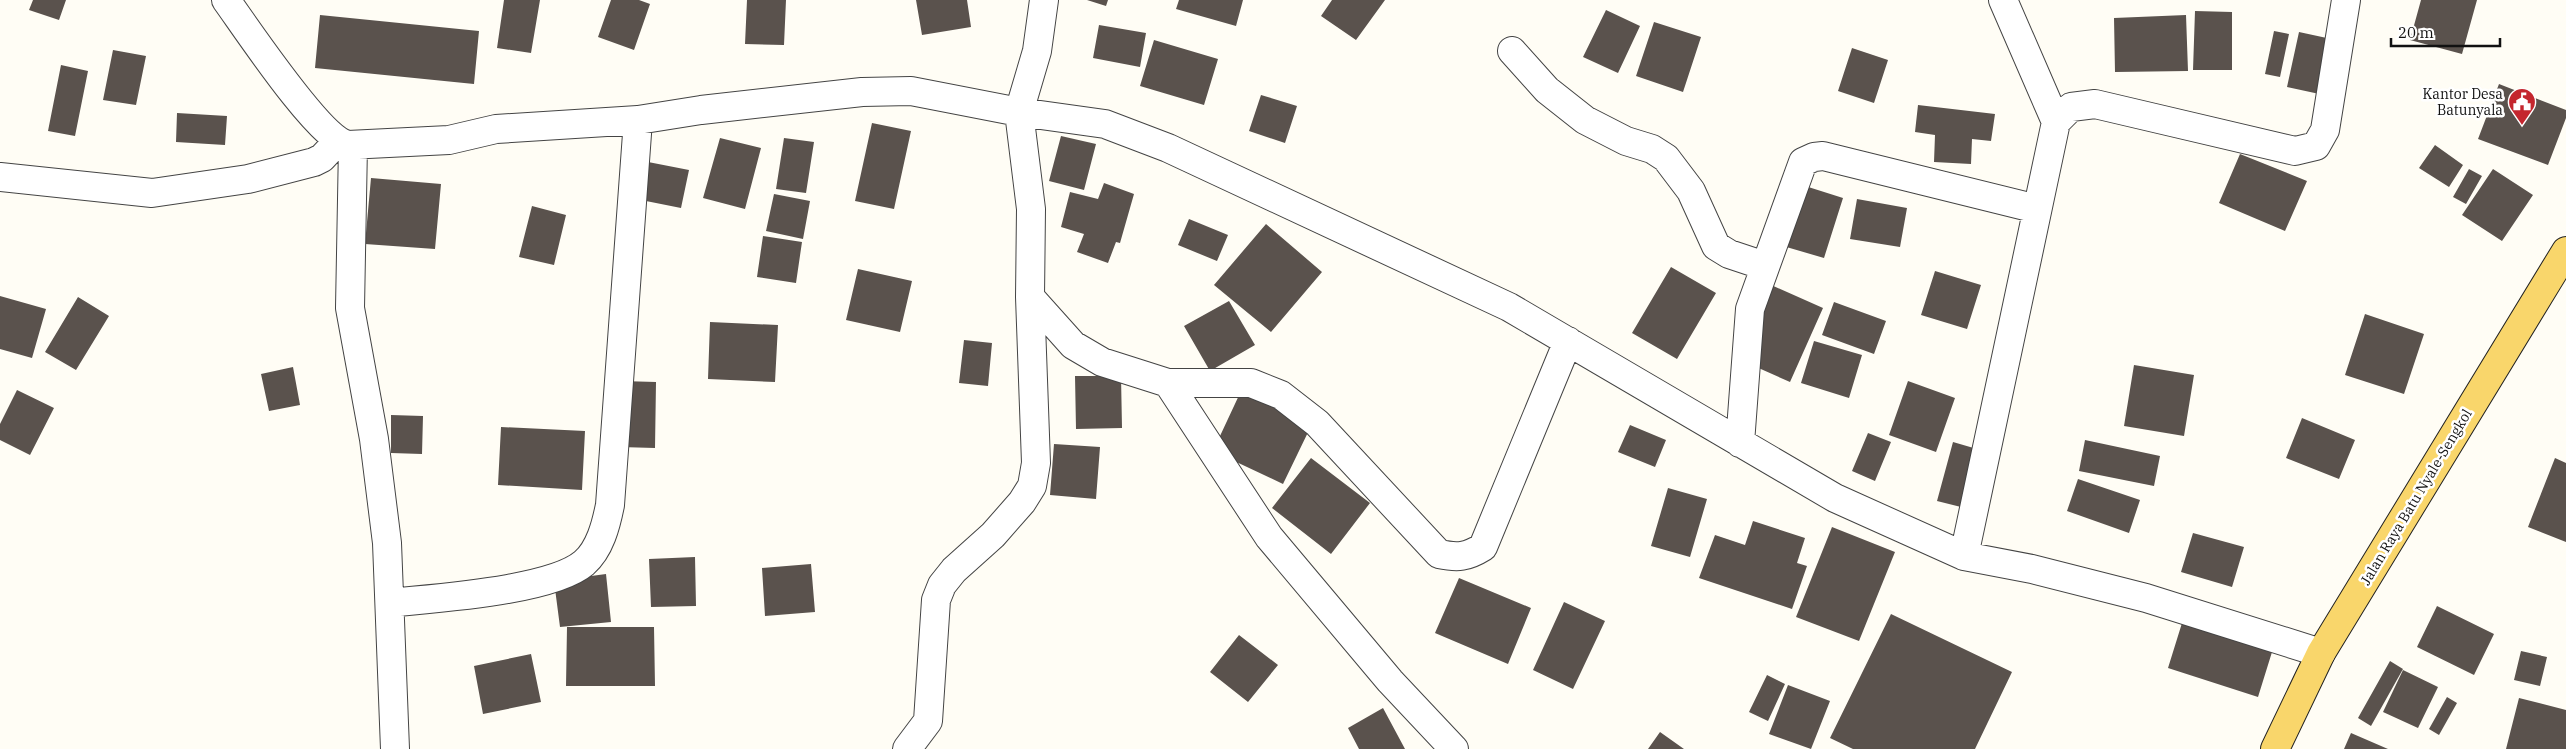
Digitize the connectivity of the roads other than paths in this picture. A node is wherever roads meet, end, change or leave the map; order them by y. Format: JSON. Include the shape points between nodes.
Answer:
{"nodes":[{"id":1,"x":1044,"y":0,"type":"edge"},
{"id":2,"x":2003,"y":0,"type":"edge"},
{"id":3,"x":2346,"y":0,"type":"edge"},
{"id":4,"x":240,"y":6,"type":"edge"},
{"id":5,"x":1512,"y":50,"type":"dead end"},
{"id":6,"x":1019,"y":112,"type":"junction"},
{"id":7,"x":638,"y":120,"type":"junction"},
{"id":8,"x":2056,"y":122,"type":"junction"},
{"id":9,"x":346,"y":143,"type":"junction"},
{"id":10,"x":0,"y":177,"type":"edge"},
{"id":11,"x":2037,"y":209,"type":"junction"},
{"id":12,"x":2566,"y":251,"type":"edge"},
{"id":13,"x":1766,"y":266,"type":"junction"},
{"id":14,"x":1030,"y":298,"type":"junction"},
{"id":15,"x":1568,"y":341,"type":"junction"},
{"id":16,"x":1168,"y":383,"type":"junction"},
{"id":17,"x":1740,"y":443,"type":"junction"},
{"id":18,"x":1964,"y":556,"type":"junction"},
{"id":19,"x":390,"y":603,"type":"junction"},
{"id":20,"x":2321,"y":653,"type":"junction"},
{"id":21,"x":395,"y":749,"type":"edge"},
{"id":22,"x":908,"y":749,"type":"edge"},
{"id":23,"x":1454,"y":749,"type":"edge"},
{"id":24,"x":2276,"y":749,"type":"edge"}],
"edges":[{"from":1,"to":6,"type":"street","via":[[1037,51]]},
{"from":2,"to":8,"type":"street"},
{"from":3,"to":8,"type":"street","via":[[2325,130],[2316,146],[2295,151],[2095,104],[2071,107]]},
{"from":4,"to":9,"type":"street","via":[[298,98]]},
{"from":5,"to":13,"type":"street","via":[[1546,90],[1585,120],[1666,158],[1691,191],[1716,246],[1729,254]]},
{"from":6,"to":7,"type":"street","via":[[911,91],[862,92]]},
{"from":6,"to":14,"type":"street","via":[[1031,209]]},
{"from":6,"to":15,"type":"street","via":[[1105,124],[1168,148],[1508,307]]},
{"from":7,"to":9,"type":"street","via":[[496,129],[450,140]]},
{"from":7,"to":19,"type":"street","via":[[610,505],[600,541],[586,562],[572,572],[494,591]]},
{"from":8,"to":11,"type":"street"},
{"from":9,"to":10,"type":"street","via":[[314,162],[248,179],[152,193]]},
{"from":9,"to":19,"type":"street","via":[[351,320],[374,439],[387,543]]},
{"from":11,"to":13,"type":"street","via":[[1823,156],[1814,157],[1803,162]]},
{"from":11,"to":18,"type":"street"},
{"from":12,"to":20,"type":"main road","name":"Jalan Raya Batu Nyale-Sengkol"},
{"from":13,"to":17,"type":"street","via":[[1750,309]]},
{"from":14,"to":16,"type":"street","via":[[1073,345],[1102,362]]},
{"from":14,"to":22,"type":"street","via":[[1036,463],[1032,486],[992,535],[942,585],[936,600],[928,721]]},
{"from":15,"to":16,"type":"street","via":[[1483,547],[1471,555],[1457,558],[1439,554],[1316,423],[1281,395],[1251,383]]},
{"from":15,"to":17,"type":"street"},
{"from":16,"to":23,"type":"street","via":[[1269,537],[1390,682]]},
{"from":17,"to":18,"type":"street","via":[[1835,498]]},
{"from":18,"to":20,"type":"street","via":[[2032,569],[2146,598]]},
{"from":19,"to":21,"type":"street"},
{"from":20,"to":24,"type":"main road","name":"Jalan Raya Batu Nyale-Sengkol"}]}
